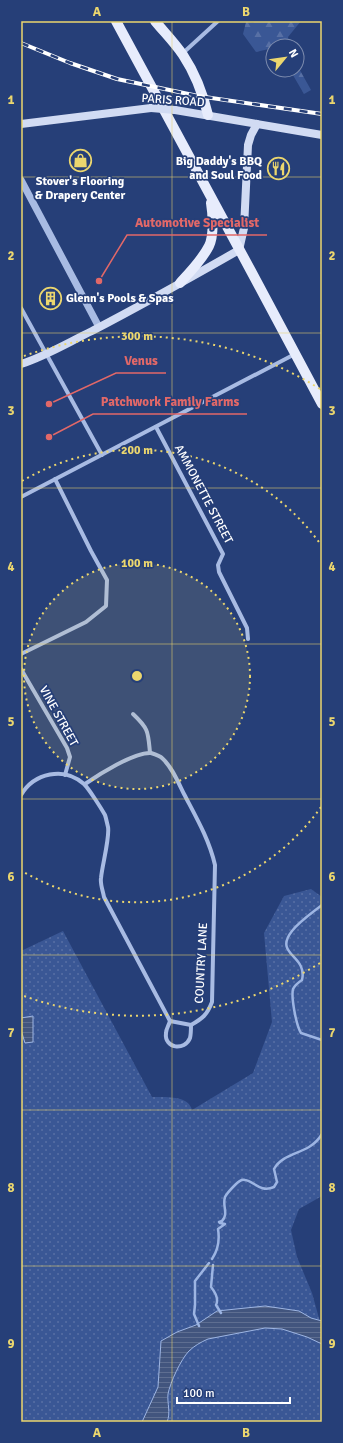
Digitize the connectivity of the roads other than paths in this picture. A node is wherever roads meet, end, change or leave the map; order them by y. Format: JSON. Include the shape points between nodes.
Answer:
{"nodes":[{"id":1,"x":116,"y":21,"type":"edge"},
{"id":2,"x":155,"y":21,"type":"edge"},
{"id":3,"x":218,"y":21,"type":"edge"},
{"id":4,"x":182,"y":54,"type":"junction"},
{"id":5,"x":208,"y":115,"type":"junction"},
{"id":6,"x":21,"y":124,"type":"edge"},
{"id":7,"x":257,"y":124,"type":"junction"},
{"id":8,"x":322,"y":135,"type":"edge"},
{"id":9,"x":21,"y":180,"type":"edge"},
{"id":10,"x":210,"y":193,"type":"junction"},
{"id":11,"x":239,"y":250,"type":"junction"},
{"id":12,"x":180,"y":283,"type":"junction"},
{"id":13,"x":21,"y":308,"type":"edge"},
{"id":14,"x":99,"y":327,"type":"junction"},
{"id":15,"x":46,"y":354,"type":"junction"},
{"id":16,"x":295,"y":354,"type":"junction"},
{"id":17,"x":21,"y":364,"type":"edge"},
{"id":18,"x":322,"y":404,"type":"edge"},
{"id":19,"x":156,"y":427,"type":"junction"},
{"id":20,"x":102,"y":455,"type":"junction"},
{"id":21,"x":55,"y":479,"type":"junction"},
{"id":22,"x":21,"y":497,"type":"edge"},
{"id":23,"x":248,"y":639,"type":"dead end"},
{"id":24,"x":21,"y":654,"type":"edge"},
{"id":25,"x":21,"y":669,"type":"edge"},
{"id":26,"x":133,"y":714,"type":"dead end"},
{"id":27,"x":150,"y":753,"type":"junction"},
{"id":28,"x":65,"y":775,"type":"junction"},
{"id":29,"x":85,"y":784,"type":"junction"},
{"id":30,"x":21,"y":795,"type":"edge"},
{"id":31,"x":170,"y":1021,"type":"junction"},
{"id":32,"x":191,"y":1025,"type":"junction"}],
"edges":[{"from":1,"to":10,"type":"main road"},
{"from":2,"to":4,"type":"main road"},
{"from":3,"to":4,"type":"street"},
{"from":4,"to":5,"type":"main road","via":[[192,70]]},
{"from":5,"to":6,"type":"main road","name":"PARIS ROAD","bridge":true,"via":[[151,108]]},
{"from":5,"to":7,"type":"main road","name":"PARIS ROAD"},
{"from":7,"to":8,"type":"main road","name":"PARIS ROAD"},
{"from":7,"to":11,"type":"main road","via":[[248,145],[244,228]]},
{"from":9,"to":14,"type":"street"},
{"from":10,"to":11,"type":"main road"},
{"from":10,"to":12,"type":"main road","via":[[214,218],[210,245]]},
{"from":11,"to":12,"type":"main road"},
{"from":11,"to":16,"type":"main road"},
{"from":12,"to":14,"type":"main road"},
{"from":13,"to":15,"type":"street"},
{"from":14,"to":15,"type":"main road"},
{"from":15,"to":17,"type":"main road"},
{"from":15,"to":20,"type":"street"},
{"from":16,"to":18,"type":"main road"},
{"from":16,"to":19,"type":"street"},
{"from":19,"to":20,"type":"street"},
{"from":19,"to":23,"type":"street","name":"AMMONETTE STREET","via":[[223,554],[218,565],[219,572],[247,628]]},
{"from":20,"to":21,"type":"street"},
{"from":21,"to":22,"type":"street"},
{"from":21,"to":24,"type":"street","via":[[107,580],[106,606],[86,622]]},
{"from":25,"to":28,"type":"street","name":"VINE STREET","via":[[67,748],[70,757]]},
{"from":26,"to":27,"type":"street","via":[[145,726]]},
{"from":27,"to":29,"type":"street","via":[[135,756]]},
{"from":27,"to":32,"type":"street","name":"COUNTRY LANE","via":[[161,756],[170,766],[206,837],[215,865],[212,1002],[208,1013]]},
{"from":28,"to":29,"type":"street"},
{"from":28,"to":30,"type":"street","via":[[49,774],[34,780]]},
{"from":29,"to":31,"type":"street","via":[[105,815],[109,829],[101,880],[104,896]]},
{"from":31,"to":32,"type":"street"},
{"from":31,"to":32,"type":"street","via":[[166,1040],[175,1047],[188,1042]]}]}
